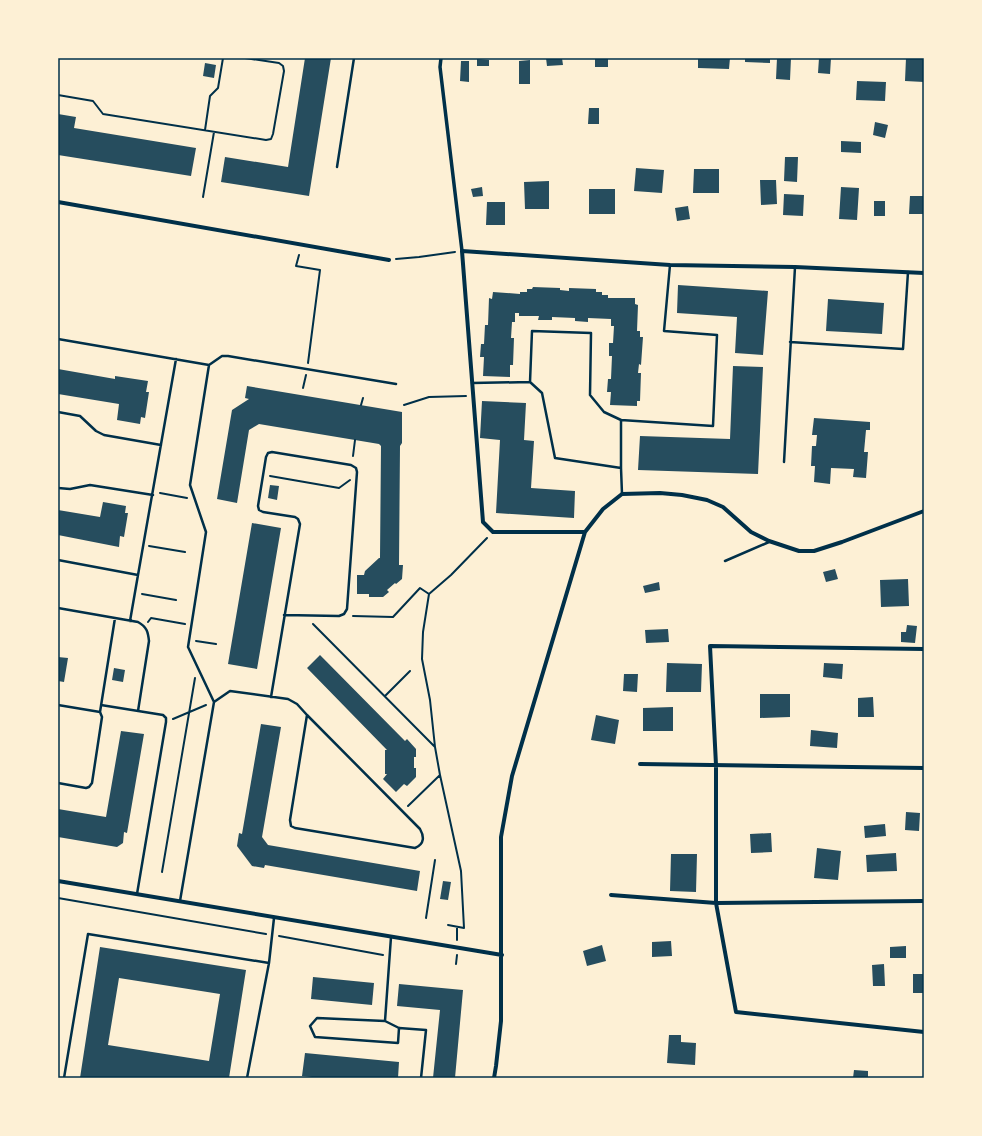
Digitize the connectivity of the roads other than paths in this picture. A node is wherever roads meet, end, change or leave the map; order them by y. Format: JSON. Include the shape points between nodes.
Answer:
{"nodes":[{"id":1,"x":354,"y":58,"type":"edge"},
{"id":2,"x":442,"y":58,"type":"edge"},
{"id":3,"x":337,"y":167,"type":"dead end"},
{"id":4,"x":58,"y":202,"type":"edge"},
{"id":5,"x":462,"y":251,"type":"junction"},
{"id":6,"x":389,"y":260,"type":"road end"},
{"id":7,"x":670,"y":265,"type":"junction"},
{"id":8,"x":794,"y":268,"type":"junction"},
{"id":9,"x":908,"y":272,"type":"junction"},
{"id":10,"x":924,"y":272,"type":"edge"},
{"id":11,"x":58,"y":339,"type":"edge"},
{"id":12,"x":790,"y":342,"type":"junction"},
{"id":13,"x":176,"y":359,"type":"junction"},
{"id":14,"x":210,"y":365,"type":"junction"},
{"id":15,"x":530,"y":382,"type":"junction"},
{"id":16,"x":472,"y":383,"type":"junction"},
{"id":17,"x":396,"y":384,"type":"dead end"},
{"id":18,"x":58,"y":412,"type":"edge"},
{"id":19,"x":622,"y":420,"type":"junction"},
{"id":20,"x":161,"y":446,"type":"junction"},
{"id":21,"x":784,"y":462,"type":"dead end"},
{"id":22,"x":621,"y":468,"type":"junction"},
{"id":23,"x":58,"y":488,"type":"edge"},
{"id":24,"x":153,"y":493,"type":"junction"},
{"id":25,"x":622,"y":494,"type":"junction"},
{"id":26,"x":924,"y":511,"type":"edge"},
{"id":27,"x":585,"y":532,"type":"junction"},
{"id":28,"x":769,"y":542,"type":"junction"},
{"id":29,"x":58,"y":560,"type":"edge"},
{"id":30,"x":725,"y":561,"type":"dead end"},
{"id":31,"x":138,"y":575,"type":"junction"},
{"id":32,"x":58,"y":608,"type":"edge"},
{"id":33,"x":284,"y":616,"type":"junction"},
{"id":34,"x":115,"y":618,"type":"junction"},
{"id":35,"x":130,"y":621,"type":"junction"},
{"id":36,"x":924,"y":649,"type":"edge"},
{"id":37,"x":271,"y":697,"type":"junction"},
{"id":38,"x":214,"y":702,"type":"junction"},
{"id":39,"x":58,"y":705,"type":"edge"},
{"id":40,"x":101,"y":705,"type":"junction"},
{"id":41,"x":138,"y":711,"type":"junction"},
{"id":42,"x":100,"y":712,"type":"junction"},
{"id":43,"x":307,"y":715,"type":"junction"},
{"id":44,"x":640,"y":764,"type":"dead end"},
{"id":45,"x":716,"y":765,"type":"junction"},
{"id":46,"x":924,"y":768,"type":"edge"},
{"id":47,"x":58,"y":783,"type":"edge"},
{"id":48,"x":58,"y":881,"type":"edge"},
{"id":49,"x":137,"y":894,"type":"junction"},
{"id":50,"x":611,"y":895,"type":"dead end"},
{"id":51,"x":180,"y":901,"type":"junction"},
{"id":52,"x":924,"y":901,"type":"edge"},
{"id":53,"x":716,"y":903,"type":"junction"},
{"id":54,"x":274,"y":917,"type":"junction"},
{"id":55,"x":391,"y":937,"type":"junction"},
{"id":56,"x":502,"y":956,"type":"junction"},
{"id":57,"x":269,"y":963,"type":"junction"},
{"id":58,"x":385,"y":1021,"type":"junction"},
{"id":59,"x":399,"y":1028,"type":"junction"},
{"id":60,"x":924,"y":1032,"type":"edge"},
{"id":61,"x":64,"y":1078,"type":"edge"},
{"id":62,"x":247,"y":1078,"type":"edge"},
{"id":63,"x":421,"y":1078,"type":"edge"},
{"id":64,"x":494,"y":1078,"type":"edge"}],
"edges":[{"from":1,"to":3,"type":"lane"},
{"from":2,"to":5,"type":"street","via":[[440,67]]},
{"from":4,"to":6,"type":"street"},
{"from":5,"to":7,"type":"street"},
{"from":5,"to":16,"type":"street"},
{"from":7,"to":8,"type":"street"},
{"from":7,"to":19,"type":"lane","via":[[664,331],[717,335],[713,426]]},
{"from":8,"to":9,"type":"street"},
{"from":8,"to":12,"type":"lane"},
{"from":9,"to":10,"type":"street"},
{"from":9,"to":12,"type":"lane","via":[[903,349]]},
{"from":11,"to":13,"type":"lane"},
{"from":12,"to":21,"type":"lane"},
{"from":13,"to":14,"type":"lane"},
{"from":13,"to":20,"type":"lane"},
{"from":14,"to":17,"type":"lane","via":[[222,356],[228,356]]},
{"from":14,"to":38,"type":"lane","via":[[190,477],[194,499],[206,532],[188,640],[189,652]]},
{"from":15,"to":16,"type":"lane"},
{"from":15,"to":19,"type":"lane","via":[[532,331],[591,333],[590,395],[604,412]]},
{"from":15,"to":22,"type":"lane","via":[[542,393],[555,458]]},
{"from":16,"to":27,"type":"street","via":[[483,522],[493,532]]},
{"from":18,"to":20,"type":"lane","via":[[80,416],[96,432],[104,435]]},
{"from":19,"to":22,"type":"lane"},
{"from":20,"to":24,"type":"lane"},
{"from":22,"to":25,"type":"lane"},
{"from":23,"to":24,"type":"lane","via":[[70,489],[90,485]]},
{"from":24,"to":31,"type":"lane"},
{"from":25,"to":27,"type":"street","via":[[603,509]]},
{"from":25,"to":28,"type":"street","via":[[660,493],[707,500],[723,507],[751,532]]},
{"from":26,"to":28,"type":"street","via":[[814,551],[799,551]]},
{"from":27,"to":56,"type":"street","via":[[512,776],[501,837]]},
{"from":28,"to":30,"type":"lane"},
{"from":29,"to":31,"type":"lane"},
{"from":31,"to":35,"type":"lane"},
{"from":32,"to":34,"type":"lane"},
{"from":33,"to":33,"type":"lane","via":[[344,614],[356,475],[356,468],[351,465],[272,452],[266,457],[259,510],[298,519],[300,524]]},
{"from":33,"to":37,"type":"lane"},
{"from":34,"to":35,"type":"lane"},
{"from":34,"to":40,"type":"lane"},
{"from":35,"to":41,"type":"lane","via":[[144,625],[149,641]]},
{"from":36,"to":45,"type":"street","via":[[710,646]]},
{"from":37,"to":38,"type":"lane","via":[[230,690]]},
{"from":37,"to":43,"type":"lane","via":[[288,699]]},
{"from":38,"to":51,"type":"lane"},
{"from":39,"to":42,"type":"lane"},
{"from":40,"to":41,"type":"lane"},
{"from":40,"to":42,"type":"lane"},
{"from":41,"to":49,"type":"lane","via":[[163,715],[166,722]]},
{"from":42,"to":47,"type":"lane","via":[[102,717],[92,784],[86,788]]},
{"from":43,"to":43,"type":"lane","via":[[291,826],[416,848],[420,846],[423,839],[420,829]]},
{"from":44,"to":45,"type":"street"},
{"from":45,"to":46,"type":"street"},
{"from":45,"to":53,"type":"street"},
{"from":48,"to":49,"type":"street"},
{"from":49,"to":51,"type":"street"},
{"from":50,"to":53,"type":"street"},
{"from":51,"to":54,"type":"street"},
{"from":52,"to":53,"type":"street"},
{"from":53,"to":60,"type":"street","via":[[736,1012]]},
{"from":54,"to":55,"type":"street"},
{"from":54,"to":57,"type":"lane"},
{"from":55,"to":56,"type":"street"},
{"from":55,"to":58,"type":"lane"},
{"from":56,"to":64,"type":"street","via":[[501,1021]]},
{"from":57,"to":61,"type":"lane","via":[[88,934]]},
{"from":57,"to":62,"type":"lane"},
{"from":58,"to":59,"type":"lane"},
{"from":58,"to":59,"type":"lane","via":[[317,1018],[310,1026],[315,1037],[398,1043]]},
{"from":59,"to":63,"type":"lane","via":[[426,1030]]}]}
